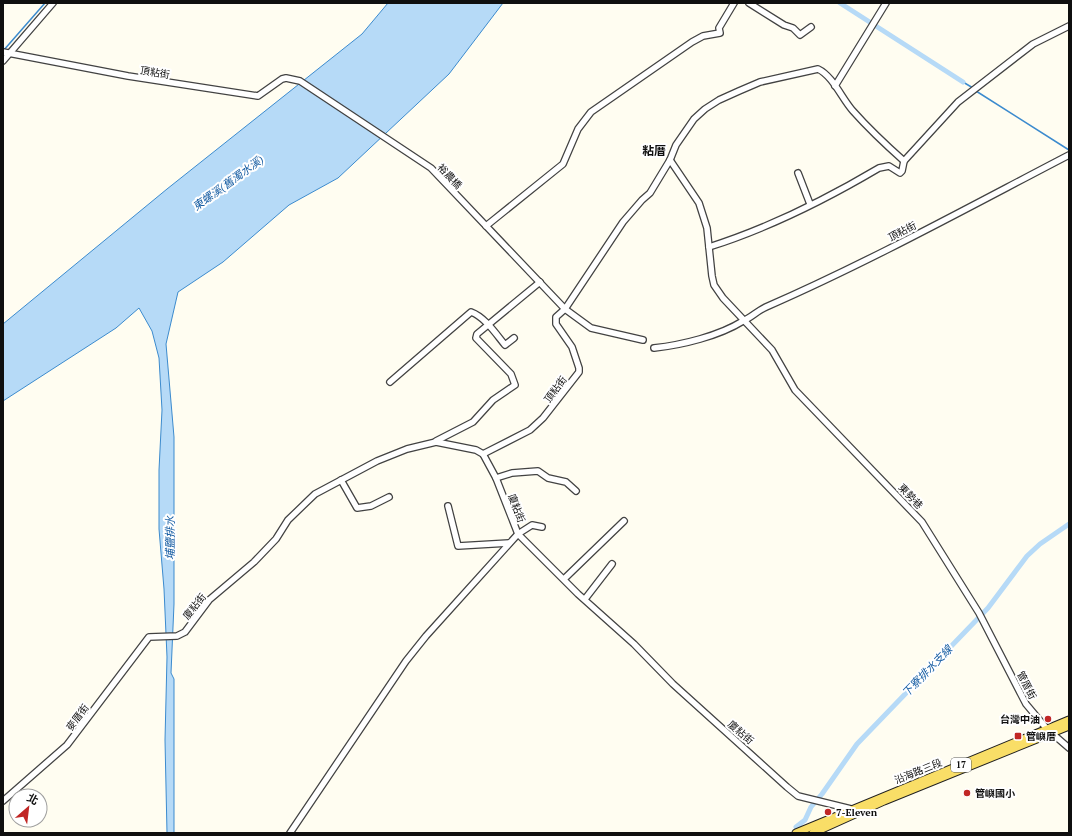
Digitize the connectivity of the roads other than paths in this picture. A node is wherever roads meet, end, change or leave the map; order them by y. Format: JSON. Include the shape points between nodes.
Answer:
{"nodes":[{"id":1,"x":53,"y":3,"type":"edge"},
{"id":2,"x":734,"y":3,"type":"edge"},
{"id":3,"x":750,"y":3,"type":"edge"},
{"id":4,"x":886,"y":3,"type":"edge"},
{"id":5,"x":1069,"y":26,"type":"edge"},
{"id":6,"x":810,"y":27,"type":"dead end"},
{"id":7,"x":3,"y":52,"type":"edge"},
{"id":8,"x":10,"y":53,"type":"junction"},
{"id":9,"x":3,"y":61,"type":"edge"},
{"id":10,"x":300,"y":81,"type":"joint"},
{"id":11,"x":835,"y":86,"type":"junction"},
{"id":12,"x":1069,"y":155,"type":"edge"},
{"id":13,"x":670,"y":160,"type":"junction"},
{"id":14,"x":904,"y":161,"type":"junction"},
{"id":15,"x":798,"y":173,"type":"dead end"},
{"id":16,"x":810,"y":204,"type":"junction"},
{"id":17,"x":486,"y":226,"type":"junction"},
{"id":18,"x":710,"y":247,"type":"junction"},
{"id":19,"x":540,"y":282,"type":"junction"},
{"id":20,"x":565,"y":309,"type":"junction"},
{"id":21,"x":744,"y":321,"type":"junction"},
{"id":22,"x":488,"y":325,"type":"junction"},
{"id":23,"x":514,"y":338,"type":"dead end"},
{"id":24,"x":643,"y":340,"type":"dead end"},
{"id":25,"x":654,"y":348,"type":"dead end"},
{"id":26,"x":390,"y":382,"type":"dead end"},
{"id":27,"x":436,"y":442,"type":"junction"},
{"id":28,"x":483,"y":454,"type":"junction"},
{"id":29,"x":496,"y":478,"type":"junction"},
{"id":30,"x":341,"y":480,"type":"junction"},
{"id":31,"x":576,"y":490,"type":"dead end"},
{"id":32,"x":389,"y":498,"type":"dead end"},
{"id":33,"x":448,"y":506,"type":"dead end"},
{"id":34,"x":624,"y":521,"type":"dead end"},
{"id":35,"x":542,"y":527,"type":"dead end"},
{"id":36,"x":518,"y":534,"type":"junction"},
{"id":37,"x":509,"y":542,"type":"junction"},
{"id":38,"x":612,"y":564,"type":"dead end"},
{"id":39,"x":564,"y":579,"type":"junction"},
{"id":40,"x":584,"y":599,"type":"junction"},
{"id":41,"x":983,"y":620,"type":"joint"},
{"id":42,"x":156,"y":636,"type":"joint"},
{"id":43,"x":1069,"y":720,"type":"edge"},
{"id":44,"x":1069,"y":726,"type":"edge"},
{"id":45,"x":1050,"y":732,"type":"junction"},
{"id":46,"x":1069,"y":748,"type":"edge"},
{"id":47,"x":3,"y":801,"type":"edge"},
{"id":48,"x":855,"y":810,"type":"junction"},
{"id":49,"x":290,"y":833,"type":"edge"},
{"id":50,"x":796,"y":833,"type":"edge"},
{"id":51,"x":813,"y":833,"type":"edge"}],
"edges":[{"from":1,"to":8,"type":"street"},
{"from":2,"to":17,"type":"street","via":[[718,28],[720,33],[703,36],[692,42],[591,112],[578,129],[563,164]]},
{"from":3,"to":6,"type":"street","via":[[793,28],[800,35]]},
{"from":4,"to":11,"type":"street"},
{"from":5,"to":14,"type":"street","via":[[1033,44],[958,102]]},
{"from":7,"to":8,"type":"street","name":"頂粘街"},
{"from":8,"to":9,"type":"street"},
{"from":8,"to":10,"type":"street","name":"頂粘街","via":[[128,76],[258,96],[282,79]]},
{"from":10,"to":17,"type":"street","name":"裕農橋","via":[[431,168]]},
{"from":11,"to":13,"type":"street","name":"頂粘街","via":[[824,72],[814,69],[760,82],[719,100],[694,119],[676,145]]},
{"from":11,"to":14,"type":"street","name":"頂粘街","via":[[841,97],[877,138]]},
{"from":12,"to":21,"type":"street","name":"頂粘街","via":[[820,284],[754,313]]},
{"from":13,"to":18,"type":"street","via":[[699,203],[706,222]]},
{"from":13,"to":20,"type":"street","name":"頂粘街","via":[[650,193],[623,222]]},
{"from":14,"to":16,"type":"street","via":[[900,173],[889,166],[883,166],[823,200]]},
{"from":15,"to":16,"type":"street"},
{"from":16,"to":18,"type":"street","via":[[744,236]]},
{"from":17,"to":19,"type":"street","name":"裕農橋"},
{"from":18,"to":21,"type":"street","via":[[714,285]]},
{"from":19,"to":20,"type":"street","name":"裕農橋"},
{"from":19,"to":22,"type":"street"},
{"from":20,"to":24,"type":"street","via":[[592,328]]},
{"from":20,"to":28,"type":"street","name":"頂粘街","via":[[556,317],[556,324],[572,347],[579,372],[543,418],[530,430]]},
{"from":21,"to":25,"type":"street","name":"頂粘街","via":[[704,337]]},
{"from":21,"to":41,"type":"street","name":"東勢巷","via":[[772,350],[795,390],[922,522]]},
{"from":22,"to":23,"type":"street","via":[[506,345]]},
{"from":22,"to":26,"type":"street","via":[[476,313],[469,313]]},
{"from":22,"to":27,"type":"street","via":[[476,338],[511,374],[515,385],[493,400],[473,422]]},
{"from":27,"to":28,"type":"street","name":"廈粘街","via":[[476,450]]},
{"from":27,"to":30,"type":"street","name":"廈粘街","via":[[407,449]]},
{"from":28,"to":29,"type":"street","name":"廈粘街"},
{"from":29,"to":31,"type":"street","via":[[512,473],[538,471],[548,478],[566,482]]},
{"from":29,"to":36,"type":"street","name":"廈粘街"},
{"from":30,"to":32,"type":"street","via":[[357,508],[371,506]]},
{"from":30,"to":42,"type":"street","name":"廈粘街","via":[[315,494],[288,520],[276,539],[254,562],[209,600],[185,632],[177,636]]},
{"from":33,"to":37,"type":"street","via":[[458,546]]},
{"from":34,"to":39,"type":"street"},
{"from":35,"to":36,"type":"street","via":[[532,525]]},
{"from":36,"to":37,"type":"street"},
{"from":36,"to":39,"type":"street","name":"廈粘街"},
{"from":37,"to":49,"type":"street","via":[[406,661]]},
{"from":38,"to":40,"type":"street"},
{"from":39,"to":40,"type":"street","name":"廈粘街"},
{"from":40,"to":48,"type":"street","name":"廈粘街","via":[[673,684],[798,796]]},
{"from":41,"to":45,"type":"street","name":"管厝街","via":[[1026,704]]},
{"from":42,"to":47,"type":"street","name":"麥厝街","via":[[149,637],[67,745]]},
{"from":43,"to":45,"type":"main road","name":"沿海路三段","number":"17"},
{"from":44,"to":45,"type":"main road","name":"沿海路三段","number":"17"},
{"from":45,"to":46,"type":"street","name":"管厝街"},
{"from":45,"to":48,"type":"main road","name":"沿海路三段","number":"17"},
{"from":48,"to":50,"type":"main road","name":"沿海路三段","number":"17"},
{"from":48,"to":51,"type":"main road","name":"沿海路三段","number":"17"}]}
